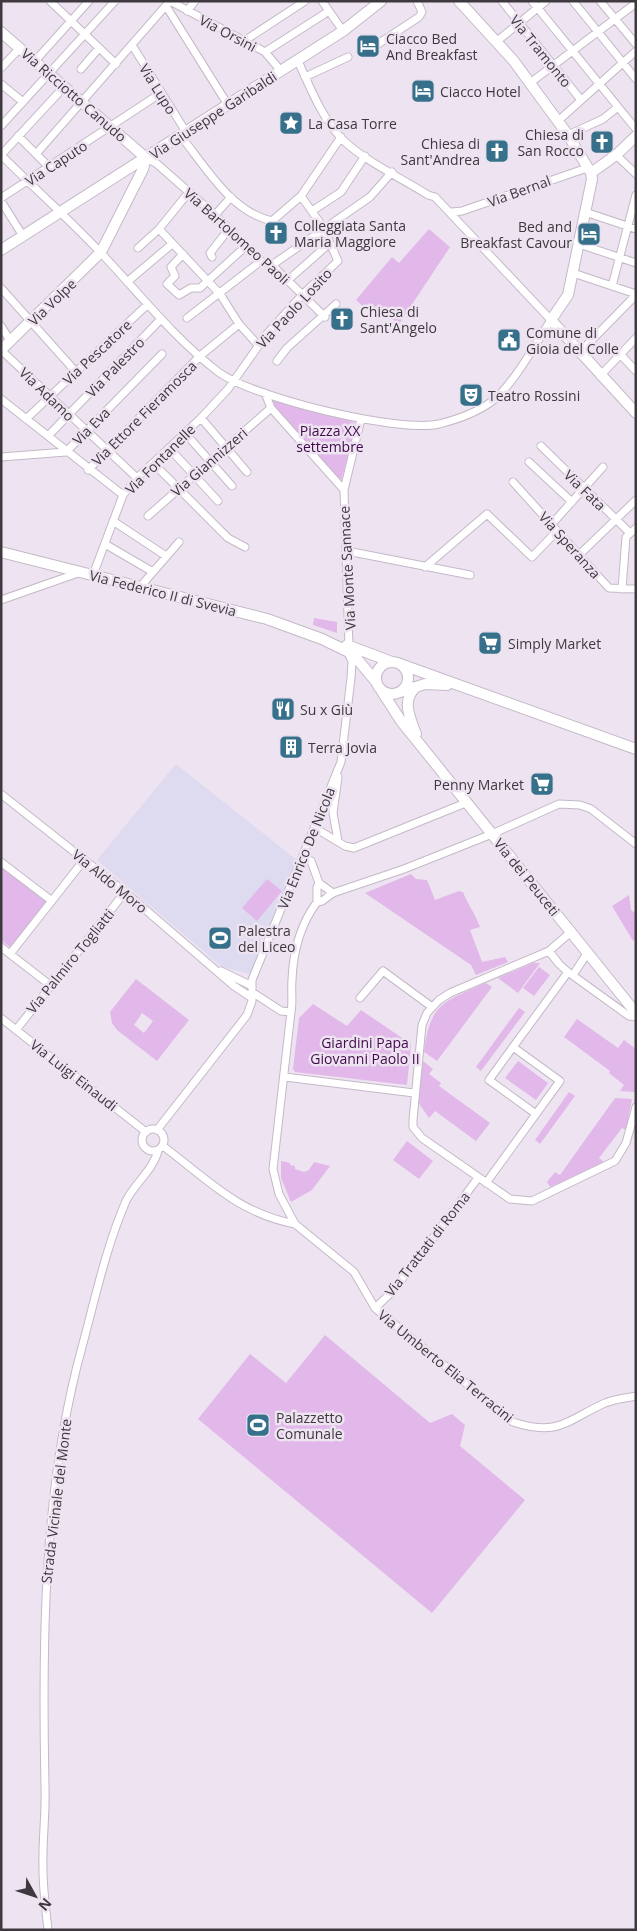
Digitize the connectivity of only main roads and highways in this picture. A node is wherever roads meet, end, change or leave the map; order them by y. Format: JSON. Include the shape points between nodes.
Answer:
{"nodes":[{"id":1,"x":381,"y":1,"type":"edge"},
{"id":2,"x":459,"y":1,"type":"edge"},
{"id":3,"x":1,"y":32,"type":"edge"},
{"id":4,"x":636,"y":136,"type":"edge"},
{"id":5,"x":146,"y":158,"type":"junction"},
{"id":6,"x":589,"y":170,"type":"junction"},
{"id":7,"x":1,"y":250,"type":"edge"},
{"id":8,"x":100,"y":252,"type":"joint"},
{"id":9,"x":1,"y":350,"type":"edge"},
{"id":10,"x":636,"y":413,"type":"edge"},
{"id":11,"x":1,"y":552,"type":"edge"},
{"id":12,"x":361,"y":656,"type":"junction"},
{"id":13,"x":396,"y":663,"type":"junction"},
{"id":14,"x":379,"y":686,"type":"junction"},
{"id":15,"x":467,"y":689,"type":"junction"},
{"id":16,"x":408,"y":690,"type":"junction"},
{"id":17,"x":419,"y":741,"type":"junction"},
{"id":18,"x":636,"y":749,"type":"edge"},
{"id":19,"x":636,"y":1013,"type":"edge"}],
"edges":[{"from":1,"to":5,"type":"main road","name":"Via Giuseppe Garibaldi","via":[[343,32]]},
{"from":2,"to":6,"type":"main road","via":[[530,83]]},
{"from":3,"to":5,"type":"main road","name":"Via Ricciotto Canudo"},
{"from":4,"to":6,"type":"main road","via":[[616,155]]},
{"from":5,"to":7,"type":"main road"},
{"from":5,"to":8,"type":"main road","name":"Via Giuseppe Garibaldi"},
{"from":6,"to":10,"type":"main road","via":[[592,179],[568,295],[551,320]]},
{"from":8,"to":9,"type":"main road","name":"Via Volpe"},
{"from":11,"to":12,"type":"main road","name":"Via Federico II di Svevia","via":[[267,619]]},
{"from":12,"to":13,"type":"main road","name":"Via Federico II di Svevia"},
{"from":12,"to":14,"type":"main road"},
{"from":13,"to":14,"type":"main road","via":[[379,669]]},
{"from":13,"to":15,"type":"main road","name":"Via Federico II di Svevia"},
{"from":13,"to":16,"type":"main road","via":[[407,671]]},
{"from":14,"to":16,"type":"main road","via":[[389,694]]},
{"from":14,"to":17,"type":"main road","name":"Via dei Peuceti","via":[[401,721]]},
{"from":15,"to":16,"type":"main road","via":[[431,683]]},
{"from":15,"to":18,"type":"main road"},
{"from":16,"to":17,"type":"main road","via":[[408,710]]},
{"from":17,"to":19,"type":"main road","name":"Via dei Peuceti"}]}
